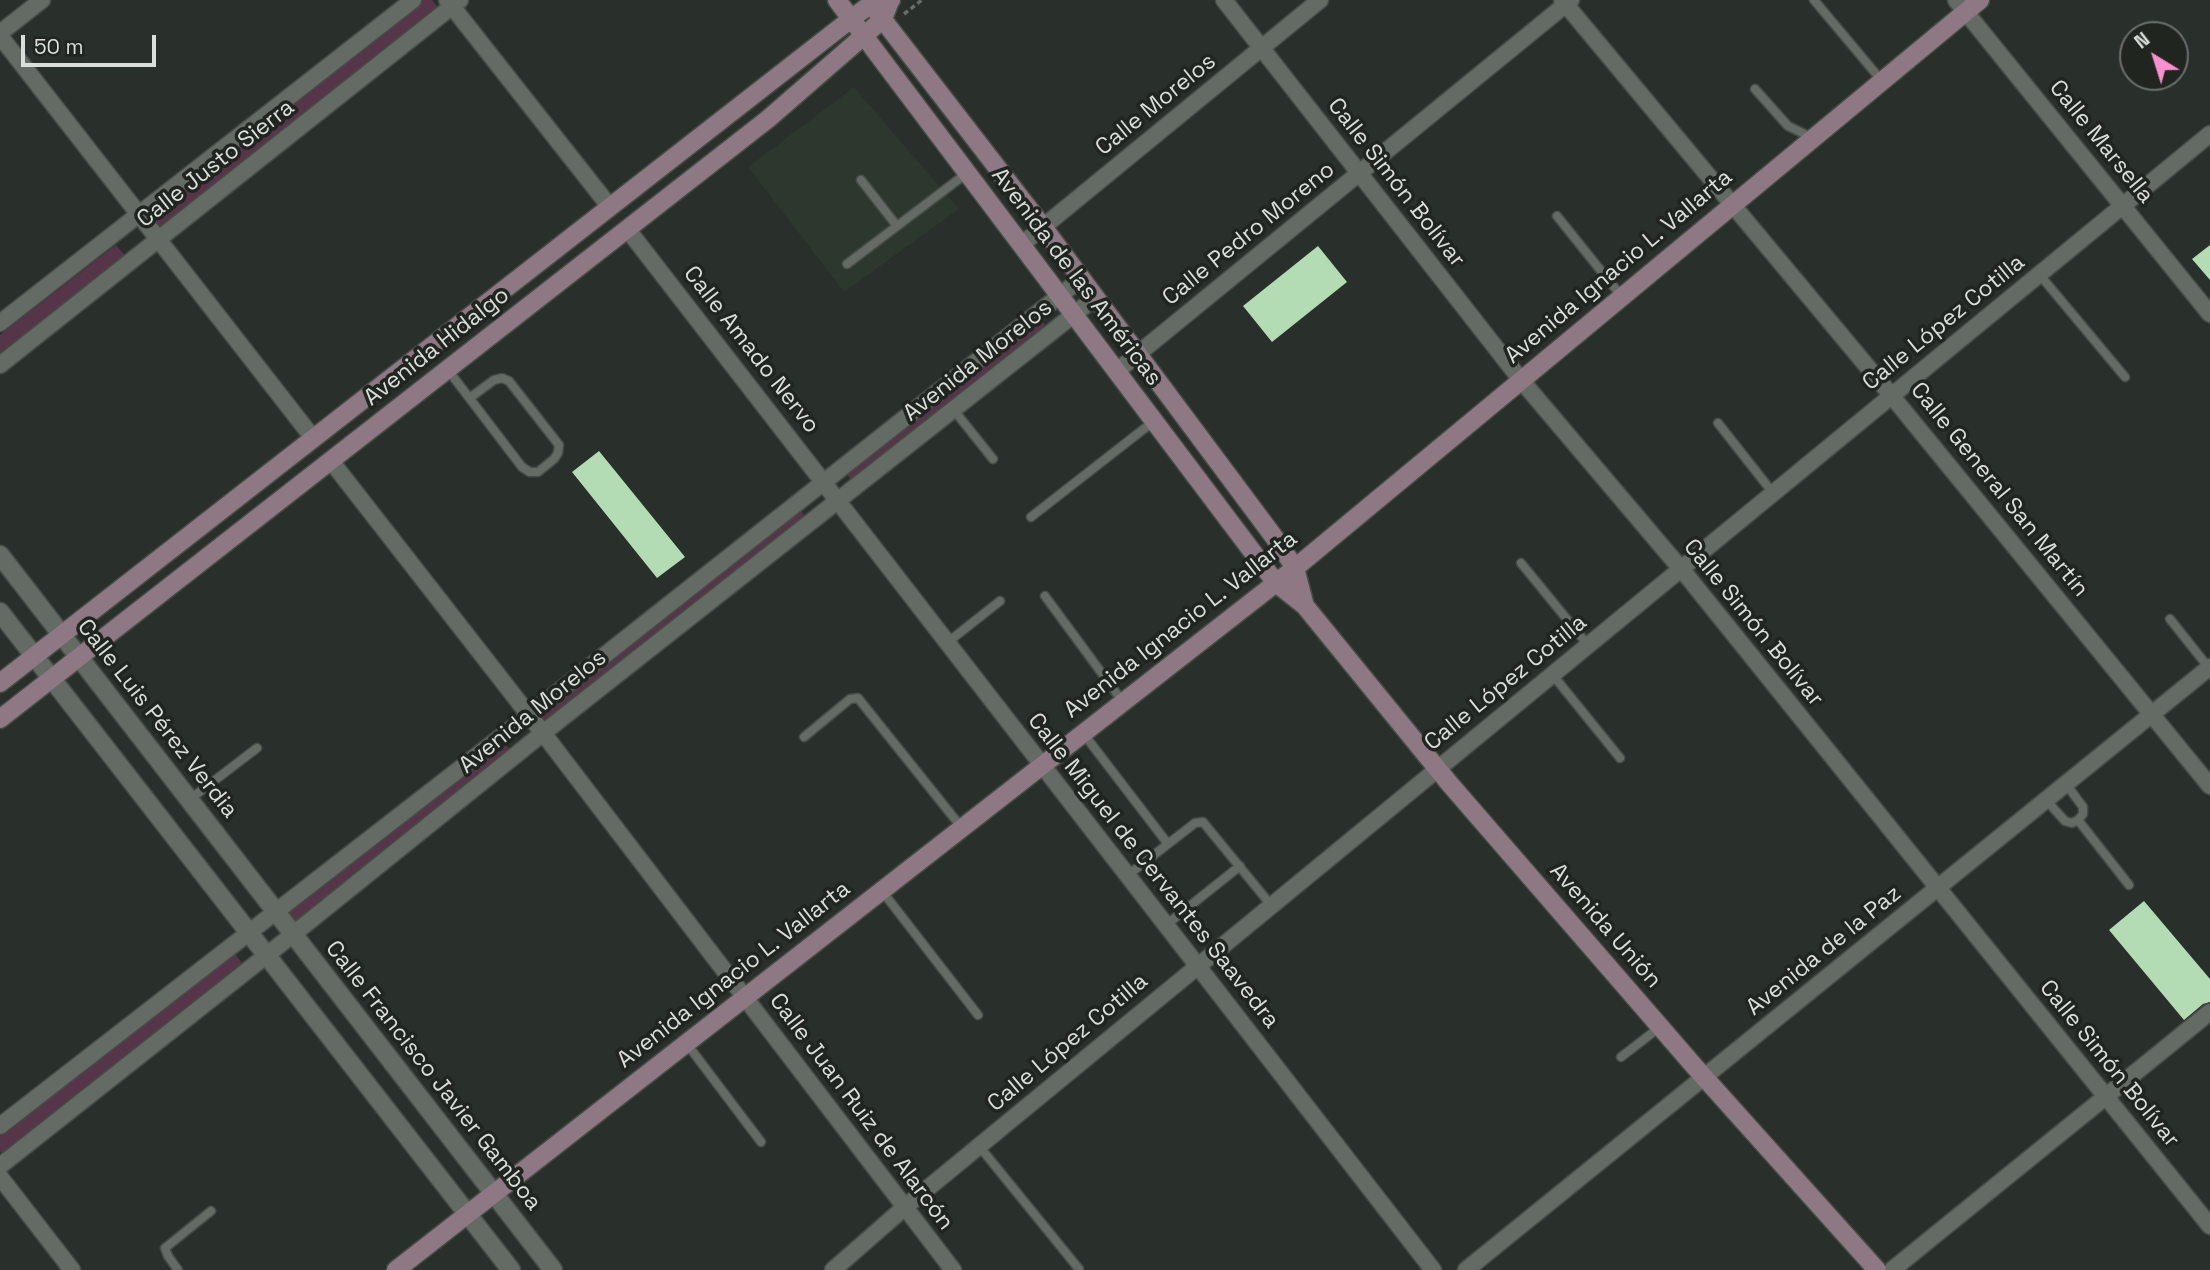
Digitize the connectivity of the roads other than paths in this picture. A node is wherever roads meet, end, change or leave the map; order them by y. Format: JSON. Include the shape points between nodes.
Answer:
{"nodes":[{"id":1,"x":42,"y":0,"type":"edge"},
{"id":2,"x":413,"y":0,"type":"edge"},
{"id":3,"x":837,"y":0,"type":"edge"},
{"id":4,"x":890,"y":0,"type":"edge"},
{"id":5,"x":1224,"y":0,"type":"edge"},
{"id":6,"x":1320,"y":0,"type":"edge"},
{"id":7,"x":1814,"y":0,"type":"edge"},
{"id":8,"x":453,"y":2,"type":"edge"},
{"id":9,"x":870,"y":2,"type":"edge"},
{"id":10,"x":1566,"y":2,"type":"edge"},
{"id":11,"x":1967,"y":4,"type":"edge"},
{"id":12,"x":850,"y":19,"type":"junction"},
{"id":13,"x":883,"y":19,"type":"junction"},
{"id":14,"x":0,"y":34,"type":"edge"},
{"id":15,"x":863,"y":36,"type":"junction"},
{"id":16,"x":1262,"y":48,"type":"junction"},
{"id":17,"x":1882,"y":81,"type":"junction"},
{"id":18,"x":1755,"y":89,"type":"dead end"},
{"id":19,"x":2210,"y":134,"type":"edge"},
{"id":20,"x":1813,"y":138,"type":"junction"},
{"id":21,"x":967,"y":173,"type":"junction"},
{"id":22,"x":1360,"y":173,"type":"junction"},
{"id":23,"x":861,"y":180,"type":"dead end"},
{"id":24,"x":1732,"y":205,"type":"junction"},
{"id":25,"x":2123,"y":205,"type":"junction"},
{"id":26,"x":610,"y":207,"type":"junction"},
{"id":27,"x":139,"y":214,"type":"junction"},
{"id":28,"x":1558,"y":216,"type":"dead end"},
{"id":29,"x":897,"y":226,"type":"junction"},
{"id":30,"x":1043,"y":227,"type":"junction"},
{"id":31,"x":628,"y":230,"type":"junction"},
{"id":32,"x":158,"y":239,"type":"junction"},
{"id":33,"x":1021,"y":245,"type":"junction"},
{"id":34,"x":847,"y":264,"type":"dead end"},
{"id":35,"x":2039,"y":274,"type":"junction"},
{"id":36,"x":1082,"y":278,"type":"junction"},
{"id":37,"x":1060,"y":295,"type":"junction"},
{"id":38,"x":1096,"y":297,"type":"junction"},
{"id":39,"x":1622,"y":297,"type":"junction"},
{"id":40,"x":1074,"y":314,"type":"junction"},
{"id":41,"x":2210,"y":314,"type":"edge"},
{"id":42,"x":0,"y":323,"type":"edge"},
{"id":43,"x":1138,"y":354,"type":"junction"},
{"id":44,"x":0,"y":365,"type":"edge"},
{"id":45,"x":449,"y":370,"type":"junction"},
{"id":46,"x":1117,"y":371,"type":"junction"},
{"id":47,"x":2125,"y":377,"type":"dead end"},
{"id":48,"x":1521,"y":380,"type":"junction"},
{"id":49,"x":1891,"y":396,"type":"junction"},
{"id":50,"x":471,"y":397,"type":"junction"},
{"id":51,"x":953,"y":409,"type":"junction"},
{"id":52,"x":1154,"y":421,"type":"junction"},
{"id":53,"x":1718,"y":423,"type":"dead end"},
{"id":54,"x":313,"y":438,"type":"junction"},
{"id":55,"x":993,"y":458,"type":"dead end"},
{"id":56,"x":331,"y":461,"type":"junction"},
{"id":57,"x":825,"y":483,"type":"junction"},
{"id":58,"x":1773,"y":493,"type":"junction"},
{"id":59,"x":838,"y":499,"type":"junction"},
{"id":60,"x":1031,"y":517,"type":"dead end"},
{"id":61,"x":0,"y":555,"type":"edge"},
{"id":62,"x":1521,"y":563,"type":"dead end"},
{"id":63,"x":1295,"y":568,"type":"junction"},
{"id":64,"x":1681,"y":569,"type":"junction"},
{"id":65,"x":1276,"y":583,"type":"junction"},
{"id":66,"x":1045,"y":596,"type":"dead end"},
{"id":67,"x":1000,"y":601,"type":"dead end"},
{"id":68,"x":1305,"y":606,"type":"junction"},
{"id":69,"x":0,"y":612,"type":"edge"},
{"id":70,"x":2170,"y":618,"type":"dead end"},
{"id":71,"x":61,"y":635,"type":"junction"},
{"id":72,"x":948,"y":642,"type":"junction"},
{"id":73,"x":1588,"y":645,"type":"junction"},
{"id":74,"x":34,"y":656,"type":"junction"},
{"id":75,"x":79,"y":657,"type":"junction"},
{"id":76,"x":2210,"y":667,"type":"edge"},
{"id":77,"x":1552,"y":674,"type":"junction"},
{"id":78,"x":52,"y":679,"type":"junction"},
{"id":79,"x":0,"y":683,"type":"edge"},
{"id":80,"x":1123,"y":702,"type":"junction"},
{"id":81,"x":2152,"y":714,"type":"junction"},
{"id":82,"x":529,"y":715,"type":"junction"},
{"id":83,"x":0,"y":719,"type":"edge"},
{"id":84,"x":542,"y":733,"type":"junction"},
{"id":85,"x":1083,"y":733,"type":"junction"},
{"id":86,"x":804,"y":737,"type":"dead end"},
{"id":87,"x":257,"y":748,"type":"dead end"},
{"id":88,"x":1620,"y":758,"type":"dead end"},
{"id":89,"x":1043,"y":765,"type":"junction"},
{"id":90,"x":1437,"y":769,"type":"junction"},
{"id":91,"x":2066,"y":784,"type":"junction"},
{"id":92,"x":2210,"y":786,"type":"edge"},
{"id":93,"x":189,"y":800,"type":"junction"},
{"id":94,"x":2046,"y":800,"type":"junction"},
{"id":95,"x":2078,"y":820,"type":"junction"},
{"id":96,"x":962,"y":828,"type":"junction"},
{"id":97,"x":1168,"y":844,"type":"junction"},
{"id":98,"x":1240,"y":866,"type":"junction"},
{"id":99,"x":1128,"y":875,"type":"junction"},
{"id":100,"x":2129,"y":885,"type":"dead end"},
{"id":101,"x":1938,"y":888,"type":"junction"},
{"id":102,"x":882,"y":891,"type":"junction"},
{"id":103,"x":1271,"y":905,"type":"junction"},
{"id":104,"x":275,"y":913,"type":"junction"},
{"id":105,"x":1166,"y":925,"type":"junction"},
{"id":106,"x":250,"y":933,"type":"junction"},
{"id":107,"x":292,"y":935,"type":"junction"},
{"id":108,"x":267,"y":955,"type":"junction"},
{"id":109,"x":1198,"y":966,"type":"junction"},
{"id":110,"x":745,"y":997,"type":"junction"},
{"id":111,"x":2210,"y":1012,"type":"edge"},
{"id":112,"x":978,"y":1015,"type":"dead end"},
{"id":113,"x":1660,"y":1027,"type":"junction"},
{"id":114,"x":686,"y":1043,"type":"junction"},
{"id":115,"x":1621,"y":1057,"type":"dead end"},
{"id":116,"x":1704,"y":1077,"type":"junction"},
{"id":117,"x":2105,"y":1097,"type":"junction"},
{"id":118,"x":0,"y":1126,"type":"edge"},
{"id":119,"x":761,"y":1142,"type":"dead end"},
{"id":120,"x":979,"y":1146,"type":"junction"},
{"id":121,"x":0,"y":1166,"type":"edge"},
{"id":122,"x":0,"y":1177,"type":"edge"},
{"id":123,"x":494,"y":1194,"type":"junction"},
{"id":124,"x":905,"y":1207,"type":"junction"},
{"id":125,"x":211,"y":1211,"type":"dead end"},
{"id":126,"x":467,"y":1214,"type":"junction"},
{"id":127,"x":2210,"y":1226,"type":"edge"},
{"id":128,"x":1079,"y":1269,"type":"edge"},
{"id":129,"x":72,"y":1270,"type":"edge"},
{"id":130,"x":178,"y":1270,"type":"edge"},
{"id":131,"x":396,"y":1270,"type":"edge"},
{"id":132,"x":510,"y":1270,"type":"edge"},
{"id":133,"x":553,"y":1270,"type":"edge"},
{"id":134,"x":833,"y":1270,"type":"edge"},
{"id":135,"x":953,"y":1270,"type":"edge"},
{"id":136,"x":1433,"y":1270,"type":"edge"},
{"id":137,"x":1466,"y":1270,"type":"edge"},
{"id":138,"x":1877,"y":1270,"type":"edge"},
{"id":139,"x":1892,"y":1270,"type":"edge"}],
"edges":[{"from":1,"to":14,"type":"street"},
{"from":2,"to":27,"type":"street","name":"Calle Justo Sierra"},
{"from":3,"to":12,"type":"main road","name":"Avenida de las Américas"},
{"from":4,"to":9,"type":"main road","name":"Avenida Hidalgo"},
{"from":4,"to":13,"type":"main road","name":"Avenida Hidalgo"},
{"from":5,"to":16,"type":"street","name":"Calle Simón Bolívar"},
{"from":6,"to":16,"type":"street","name":"Calle Morelos"},
{"from":7,"to":17,"type":"lane"},
{"from":8,"to":26,"type":"street"},
{"from":8,"to":32,"type":"street","name":"Calle Justo Sierra"},
{"from":9,"to":12,"type":"main road","name":"Avenida Hidalgo"},
{"from":9,"to":13,"type":"main road","name":"Avenida de las Américas"},
{"from":10,"to":22,"type":"street","name":"Calle Pedro Moreno"},
{"from":10,"to":24,"type":"street","name":"Calle General San Martín"},
{"from":11,"to":17,"type":"main road","name":"Avenida Ignacio L. Vallarta"},
{"from":11,"to":25,"type":"street","name":"Calle Marsella"},
{"from":12,"to":15,"type":"main road","name":"Avenida de las Américas"},
{"from":12,"to":26,"type":"main road","name":"Avenida Hidalgo"},
{"from":13,"to":15,"type":"main road","name":"Avenida Hidalgo"},
{"from":13,"to":30,"type":"main road","name":"Avenida de las Américas"},
{"from":14,"to":27,"type":"street"},
{"from":15,"to":21,"type":"main road","name":"Avenida de las Américas"},
{"from":15,"to":31,"type":"main road","name":"Avenida Hidalgo","via":[[768,119]]},
{"from":16,"to":22,"type":"street","name":"Calle Simón Bolívar"},
{"from":16,"to":30,"type":"street","name":"Calle Morelos"},
{"from":17,"to":20,"type":"main road","name":"Avenida Ignacio L. Vallarta"},
{"from":18,"to":20,"type":"lane","via":[[1788,126]]},
{"from":19,"to":25,"type":"street","name":"Calle López Cotilla"},
{"from":20,"to":24,"type":"main road","name":"Avenida Ignacio L. Vallarta"},
{"from":21,"to":29,"type":"lane"},
{"from":21,"to":33,"type":"main road","name":"Avenida de las Américas"},
{"from":22,"to":43,"type":"street","name":"Calle Pedro Moreno"},
{"from":22,"to":48,"type":"street","name":"Calle Simón Bolívar"},
{"from":23,"to":29,"type":"lane"},
{"from":24,"to":39,"type":"main road","name":"Avenida Ignacio L. Vallarta"},
{"from":24,"to":49,"type":"street","name":"Calle General San Martín"},
{"from":25,"to":35,"type":"street","name":"Calle López Cotilla"},
{"from":25,"to":41,"type":"street","name":"Calle Marsella"},
{"from":26,"to":54,"type":"main road","name":"Avenida Hidalgo"},
{"from":27,"to":32,"type":"street"},
{"from":27,"to":42,"type":"street","name":"Calle Justo Sierra"},
{"from":28,"to":39,"type":"lane"},
{"from":29,"to":34,"type":"lane"},
{"from":30,"to":33,"type":"street","name":"Calle Morelos"},
{"from":30,"to":36,"type":"main road","name":"Avenida de las Américas"},
{"from":31,"to":45,"type":"main road","name":"Avenida Hidalgo"},
{"from":31,"to":57,"type":"street","name":"Calle Amado Nervo"},
{"from":32,"to":44,"type":"street","name":"Calle Justo Sierra"},
{"from":32,"to":54,"type":"street"},
{"from":33,"to":37,"type":"main road","name":"Avenida de las Américas"},
{"from":35,"to":47,"type":"lane"},
{"from":35,"to":49,"type":"street","name":"Calle López Cotilla"},
{"from":36,"to":37,"type":"street","name":"Avenida Morelos"},
{"from":36,"to":38,"type":"main road","name":"Avenida de las Américas"},
{"from":37,"to":40,"type":"main road","name":"Avenida de las Américas"},
{"from":37,"to":57,"type":"street","name":"Avenida Morelos"},
{"from":38,"to":40,"type":"street","name":"Avenida Morelos"},
{"from":38,"to":43,"type":"main road","name":"Avenida de las Américas"},
{"from":39,"to":48,"type":"main road","name":"Avenida Ignacio L. Vallarta"},
{"from":40,"to":46,"type":"main road","name":"Avenida de las Américas"},
{"from":40,"to":51,"type":"street","name":"Avenida Morelos"},
{"from":43,"to":46,"type":"street","name":"Calle Pedro Moreno"},
{"from":43,"to":63,"type":"main road","name":"Avenida de las Américas"},
{"from":45,"to":50,"type":"lane"},
{"from":45,"to":56,"type":"main road","name":"Avenida Hidalgo"},
{"from":46,"to":52,"type":"main road","name":"Avenida de las Américas"},
{"from":48,"to":63,"type":"main road","name":"Avenida Ignacio L. Vallarta"},
{"from":48,"to":64,"type":"street","name":"Calle Simón Bolívar"},
{"from":49,"to":58,"type":"street","name":"Calle López Cotilla"},
{"from":49,"to":81,"type":"street","name":"Calle General San Martín"},
{"from":50,"to":50,"type":"lane","via":[[522,467],[538,472],[554,459],[559,445],[509,381],[494,380]]},
{"from":51,"to":55,"type":"lane"},
{"from":51,"to":59,"type":"street","name":"Avenida Morelos"},
{"from":52,"to":60,"type":"lane"},
{"from":52,"to":65,"type":"main road","name":"Avenida de las Américas"},
{"from":53,"to":58,"type":"lane"},
{"from":54,"to":71,"type":"main road","name":"Avenida Hidalgo"},
{"from":56,"to":75,"type":"main road","name":"Avenida Hidalgo"},
{"from":56,"to":82,"type":"street","name":"Calle Juan Ruiz de Alarcón"},
{"from":57,"to":59,"type":"street","name":"Calle Amado Nervo"},
{"from":57,"to":82,"type":"street","name":"Avenida Morelos"},
{"from":58,"to":64,"type":"street","name":"Calle López Cotilla"},
{"from":59,"to":72,"type":"street","name":"Calle Miguel de Cervantes Saavedra"},
{"from":59,"to":84,"type":"street","name":"Avenida Morelos"},
{"from":61,"to":71,"type":"street","name":"Calle Luis Pérez Verdia"},
{"from":62,"to":73,"type":"lane"},
{"from":63,"to":65,"type":"main road","name":"Avenida Ignacio L. Vallarta"},
{"from":63,"to":68,"type":"main road","name":"Avenida Unión"},
{"from":64,"to":73,"type":"street","name":"Calle López Cotilla"},
{"from":64,"to":101,"type":"street","name":"Calle Simón Bolívar"},
{"from":65,"to":68,"type":"main road","name":"Avenida Unión"},
{"from":65,"to":80,"type":"main road","name":"Avenida Ignacio L. Vallarta"},
{"from":66,"to":80,"type":"lane"},
{"from":67,"to":72,"type":"lane"},
{"from":68,"to":90,"type":"main road","name":"Avenida Unión"},
{"from":69,"to":74,"type":"street"},
{"from":70,"to":76,"type":"lane"},
{"from":71,"to":74,"type":"main road","name":"Avenida Hidalgo"},
{"from":71,"to":75,"type":"street","name":"Calle Luis Pérez Verdia"},
{"from":72,"to":89,"type":"street","name":"Calle Miguel de Cervantes Saavedra"},
{"from":73,"to":77,"type":"street","name":"Calle López Cotilla"},
{"from":74,"to":78,"type":"street"},
{"from":74,"to":79,"type":"main road","name":"Avenida Hidalgo"},
{"from":75,"to":78,"type":"main road","name":"Avenida Hidalgo"},
{"from":75,"to":93,"type":"street","name":"Calle Luis Pérez Verdia"},
{"from":76,"to":81,"type":"street","name":"Avenida de la Paz"},
{"from":77,"to":88,"type":"lane"},
{"from":77,"to":90,"type":"street","name":"Calle López Cotilla"},
{"from":78,"to":83,"type":"main road","name":"Avenida Hidalgo"},
{"from":78,"to":106,"type":"street"},
{"from":80,"to":85,"type":"main road","name":"Avenida Ignacio L. Vallarta"},
{"from":81,"to":91,"type":"street","name":"Avenida de la Paz"},
{"from":81,"to":92,"type":"street","name":"Calle General San Martín"},
{"from":82,"to":84,"type":"street","name":"Calle Juan Ruiz de Alarcón"},
{"from":82,"to":104,"type":"street","name":"Avenida Morelos"},
{"from":84,"to":107,"type":"street","name":"Avenida Morelos"},
{"from":84,"to":110,"type":"street","name":"Calle Juan Ruiz de Alarcón"},
{"from":85,"to":89,"type":"main road","name":"Avenida Ignacio L. Vallarta"},
{"from":85,"to":97,"type":"lane"},
{"from":86,"to":96,"type":"lane","via":[[850,699],[859,698]]},
{"from":87,"to":93,"type":"lane"},
{"from":89,"to":96,"type":"main road","name":"Avenida Ignacio L. Vallarta"},
{"from":89,"to":99,"type":"street","name":"Calle Miguel de Cervantes Saavedra"},
{"from":90,"to":103,"type":"street","name":"Calle López Cotilla"},
{"from":90,"to":113,"type":"main road","name":"Avenida Unión"},
{"from":91,"to":94,"type":"street","name":"Avenida de la Paz"},
{"from":91,"to":95,"type":"lane","via":[[2083,807]]},
{"from":93,"to":104,"type":"street","name":"Calle Luis Pérez Verdia"},
{"from":94,"to":95,"type":"lane","via":[[2065,821]]},
{"from":94,"to":101,"type":"street","name":"Avenida de la Paz"},
{"from":95,"to":100,"type":"lane"},
{"from":96,"to":102,"type":"main road","name":"Avenida Ignacio L. Vallarta"},
{"from":97,"to":98,"type":"lane","via":[[1203,822]]},
{"from":97,"to":99,"type":"lane"},
{"from":98,"to":103,"type":"lane"},
{"from":98,"to":105,"type":"lane"},
{"from":99,"to":105,"type":"street","name":"Calle Miguel de Cervantes Saavedra"},
{"from":101,"to":116,"type":"street","name":"Avenida de la Paz"},
{"from":101,"to":117,"type":"street","name":"Calle Simón Bolívar"},
{"from":102,"to":110,"type":"main road","name":"Avenida Ignacio L. Vallarta"},
{"from":102,"to":112,"type":"lane"},
{"from":103,"to":109,"type":"street","name":"Calle López Cotilla"},
{"from":104,"to":106,"type":"street","name":"Avenida Morelos"},
{"from":104,"to":107,"type":"street","name":"Calle Francisco Javier Gamboa"},
{"from":105,"to":109,"type":"street","name":"Calle Miguel de Cervantes Saavedra"},
{"from":106,"to":108,"type":"street"},
{"from":106,"to":118,"type":"street","name":"Avenida Morelos"},
{"from":107,"to":108,"type":"street","name":"Avenida Morelos"},
{"from":107,"to":123,"type":"street","name":"Calle Francisco Javier Gamboa"},
{"from":108,"to":121,"type":"street","name":"Avenida Morelos"},
{"from":108,"to":126,"type":"street"},
{"from":109,"to":120,"type":"street","name":"Calle López Cotilla"},
{"from":109,"to":136,"type":"street","name":"Calle Miguel de Cervantes Saavedra"},
{"from":110,"to":114,"type":"main road","name":"Avenida Ignacio L. Vallarta"},
{"from":110,"to":124,"type":"street","name":"Calle Juan Ruiz de Alarcón"},
{"from":111,"to":117,"type":"street"},
{"from":113,"to":115,"type":"lane"},
{"from":113,"to":116,"type":"main road","name":"Avenida Unión"},
{"from":114,"to":119,"type":"lane"},
{"from":114,"to":123,"type":"main road","name":"Avenida Ignacio L. Vallarta"},
{"from":116,"to":137,"type":"street","name":"Avenida de la Paz"},
{"from":116,"to":138,"type":"main road","name":"Avenida Unión"},
{"from":117,"to":127,"type":"street","name":"Calle Simón Bolívar"},
{"from":117,"to":139,"type":"street"},
{"from":120,"to":124,"type":"street","name":"Calle López Cotilla"},
{"from":120,"to":128,"type":"lane"},
{"from":122,"to":129,"type":"street"},
{"from":123,"to":126,"type":"main road","name":"Avenida Ignacio L. Vallarta"},
{"from":123,"to":133,"type":"street","name":"Calle Francisco Javier Gamboa"},
{"from":124,"to":134,"type":"street","name":"Calle López Cotilla"},
{"from":124,"to":135,"type":"street","name":"Calle Juan Ruiz de Alarcón"},
{"from":125,"to":130,"type":"lane","via":[[165,1248]]},
{"from":126,"to":131,"type":"main road","name":"Avenida Ignacio L. Vallarta"},
{"from":126,"to":132,"type":"street"}]}
